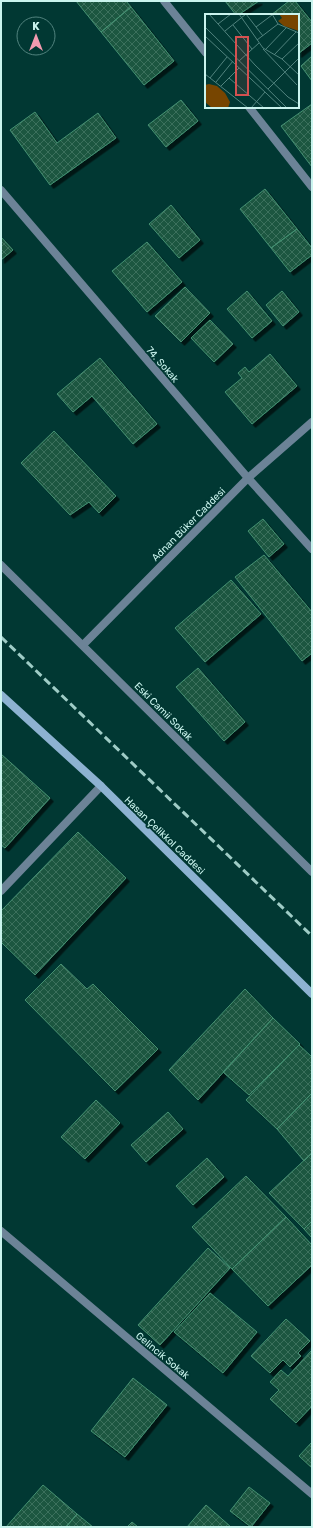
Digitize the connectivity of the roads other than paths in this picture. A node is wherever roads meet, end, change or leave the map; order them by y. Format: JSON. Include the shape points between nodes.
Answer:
{"nodes":[{"id":1,"x":164,"y":1,"type":"edge"},
{"id":2,"x":205,"y":52,"type":"edge"},
{"id":3,"x":250,"y":108,"type":"edge"},
{"id":4,"x":312,"y":187,"type":"edge"},
{"id":5,"x":1,"y":190,"type":"edge"},
{"id":6,"x":312,"y":422,"type":"edge"},
{"id":7,"x":248,"y":478,"type":"junction"},
{"id":8,"x":312,"y":549,"type":"edge"},
{"id":9,"x":1,"y":565,"type":"edge"},
{"id":10,"x":83,"y":645,"type":"junction"},
{"id":11,"x":1,"y":695,"type":"edge"},
{"id":12,"x":101,"y":786,"type":"junction"},
{"id":13,"x":312,"y":872,"type":"edge"},
{"id":14,"x":1,"y":891,"type":"edge"},
{"id":15,"x":312,"y":994,"type":"edge"},
{"id":16,"x":1,"y":1231,"type":"edge"},
{"id":17,"x":312,"y":1494,"type":"edge"}],
"edges":[{"from":1,"to":2,"type":"street"},
{"from":3,"to":4,"type":"street"},
{"from":5,"to":7,"type":"street","name":"74. Sokak"},
{"from":6,"to":7,"type":"street","name":"Adnan Büker Caddesi"},
{"from":7,"to":8,"type":"street","name":"74. Sokak"},
{"from":7,"to":10,"type":"street","name":"Adnan Büker Caddesi"},
{"from":9,"to":10,"type":"street","name":"Eski Camii Sokak"},
{"from":10,"to":13,"type":"street","name":"Eski Camii Sokak"},
{"from":11,"to":12,"type":"main road","name":"Hasan Çelikkol Caddesi"},
{"from":12,"to":14,"type":"street"},
{"from":12,"to":15,"type":"main road","name":"Hasan Çelikkol Caddesi"},
{"from":16,"to":17,"type":"street","name":"Gelincik Sokak"}]}
